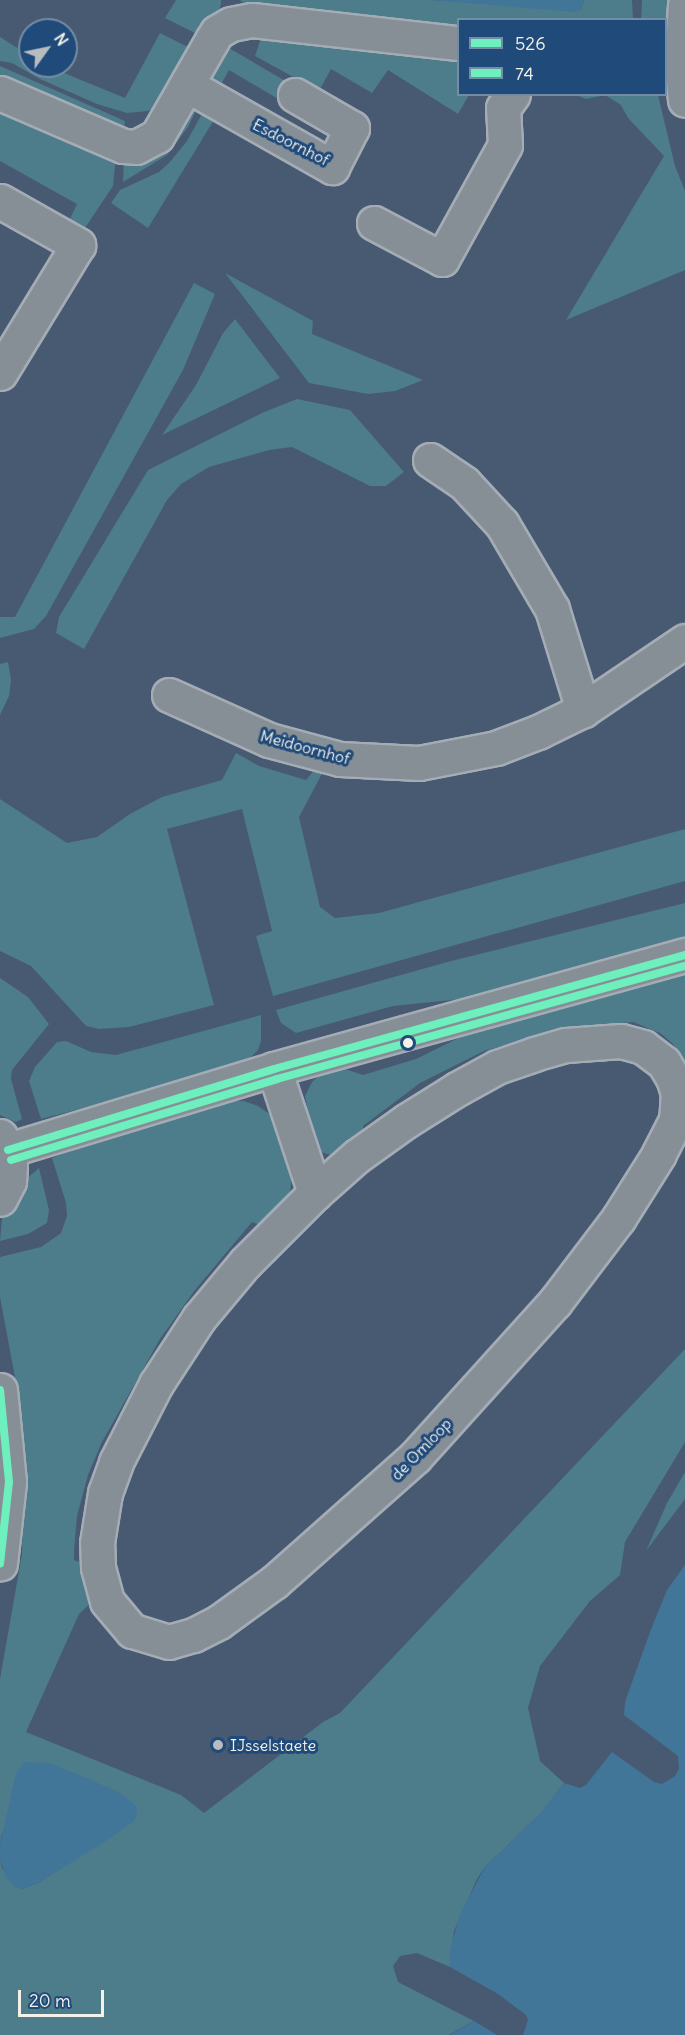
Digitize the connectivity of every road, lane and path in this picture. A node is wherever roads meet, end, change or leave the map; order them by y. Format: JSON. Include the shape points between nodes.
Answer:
{"nodes":[{"id":1,"x":685,"y":5,"type":"edge"},
{"id":2,"x":236,"y":10,"type":"edge"},
{"id":3,"x":457,"y":42,"type":"edge"},
{"id":4,"x":673,"y":59,"type":"edge"},
{"id":5,"x":187,"y":86,"type":"junction"},
{"id":6,"x":0,"y":93,"type":"edge"},
{"id":7,"x":295,"y":95,"type":"dead end"},
{"id":8,"x":512,"y":96,"type":"edge"},
{"id":9,"x":685,"y":100,"type":"edge"},
{"id":10,"x":0,"y":201,"type":"edge"},
{"id":11,"x":374,"y":223,"type":"dead end"},
{"id":12,"x":0,"y":373,"type":"edge"},
{"id":13,"x":430,"y":460,"type":"dead end"},
{"id":14,"x":685,"y":641,"type":"edge"},
{"id":15,"x":169,"y":695,"type":"dead end"},
{"id":16,"x":583,"y":710,"type":"junction"},
{"id":17,"x":685,"y":955,"type":"edge"},
{"id":18,"x":274,"y":1068,"type":"junction"},
{"id":19,"x":4,"y":1143,"type":"edge"},
{"id":20,"x":315,"y":1193,"type":"junction"},
{"id":21,"x":0,"y":1199,"type":"edge"},
{"id":22,"x":0,"y":1390,"type":"edge"},
{"id":23,"x":0,"y":1564,"type":"edge"}],
"edges":[{"from":1,"to":4,"type":"street"},
{"from":2,"to":3,"type":"street"},
{"from":2,"to":5,"type":"street","via":[[217,32]]},
{"from":4,"to":9,"type":"street"},
{"from":5,"to":6,"type":"street","via":[[157,136],[136,147],[123,146]]},
{"from":5,"to":7,"type":"street","name":"Esdoornhof","via":[[332,167],[352,128]]},
{"from":8,"to":11,"type":"street","via":[[503,108],[505,145],[442,259]]},
{"from":10,"to":12,"type":"street","via":[[78,245]]},
{"from":13,"to":16,"type":"street","via":[[465,483],[502,524],[552,609]]},
{"from":14,"to":16,"type":"street","name":"Meidoornhof"},
{"from":15,"to":16,"type":"street","name":"Meidoornhof","via":[[269,740],[340,759],[419,763],[496,748]]},
{"from":17,"to":18,"type":"street"},
{"from":18,"to":19,"type":"street"},
{"from":18,"to":20,"type":"street"},
{"from":19,"to":21,"type":"street","via":[[9,1181]]},
{"from":20,"to":20,"type":"street","name":"de Omloop","via":[[357,1156],[417,1114],[497,1067],[545,1051],[593,1043],[632,1042],[664,1063],[678,1093],[676,1120],[659,1154],[594,1254],[518,1345],[415,1457],[309,1554],[219,1622],[169,1642],[148,1637],[132,1630],[107,1601],[98,1567],[97,1543],[105,1493],[116,1462],[156,1384],[199,1318],[245,1263]]},
{"from":22,"to":23,"type":"street","via":[[9,1482]]}]}
